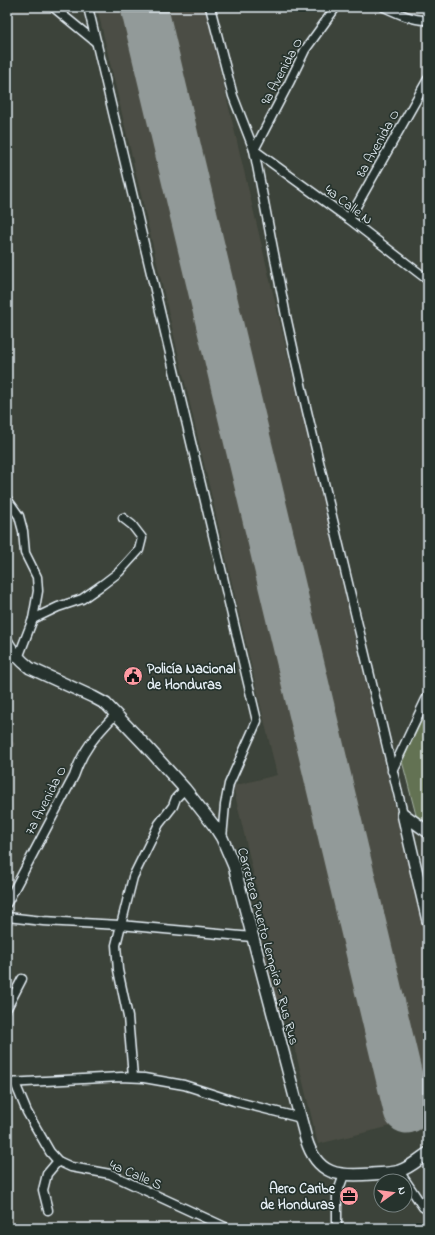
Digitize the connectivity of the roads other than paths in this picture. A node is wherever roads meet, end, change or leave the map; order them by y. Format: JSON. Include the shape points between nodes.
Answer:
{"nodes":[{"id":1,"x":53,"y":7,"type":"edge"},
{"id":2,"x":88,"y":7,"type":"edge"},
{"id":3,"x":210,"y":7,"type":"edge"},
{"id":4,"x":336,"y":7,"type":"edge"},
{"id":5,"x":384,"y":7,"type":"edge"},
{"id":6,"x":428,"y":20,"type":"edge"},
{"id":7,"x":97,"y":43,"type":"junction"},
{"id":8,"x":428,"y":79,"type":"edge"},
{"id":9,"x":254,"y":150,"type":"junction"},
{"id":10,"x":349,"y":219,"type":"junction"},
{"id":11,"x":428,"y":280,"type":"edge"},
{"id":12,"x":7,"y":499,"type":"edge"},
{"id":13,"x":123,"y":518,"type":"dead end"},
{"id":14,"x":33,"y":619,"type":"junction"},
{"id":15,"x":7,"y":642,"type":"edge"},
{"id":16,"x":18,"y":658,"type":"junction"},
{"id":17,"x":428,"y":695,"type":"edge"},
{"id":18,"x":115,"y":715,"type":"junction"},
{"id":19,"x":392,"y":771,"type":"junction"},
{"id":20,"x":185,"y":789,"type":"junction"},
{"id":21,"x":403,"y":814,"type":"junction"},
{"id":22,"x":428,"y":832,"type":"edge"},
{"id":23,"x":222,"y":838,"type":"junction"},
{"id":24,"x":7,"y":903,"type":"edge"},
{"id":25,"x":7,"y":917,"type":"edge"},
{"id":26,"x":428,"y":921,"type":"edge"},
{"id":27,"x":120,"y":925,"type":"junction"},
{"id":28,"x":252,"y":937,"type":"junction"},
{"id":29,"x":22,"y":980,"type":"dead end"},
{"id":30,"x":7,"y":1008,"type":"edge"},
{"id":31,"x":133,"y":1078,"type":"junction"},
{"id":32,"x":11,"y":1083,"type":"edge"},
{"id":33,"x":301,"y":1118,"type":"junction"},
{"id":34,"x":428,"y":1153,"type":"edge"},
{"id":35,"x":58,"y":1161,"type":"junction"},
{"id":36,"x":399,"y":1171,"type":"junction"},
{"id":37,"x":344,"y":1175,"type":"junction"},
{"id":38,"x":48,"y":1210,"type":"dead end"},
{"id":39,"x":428,"y":1210,"type":"edge"},
{"id":40,"x":211,"y":1225,"type":"edge"},
{"id":41,"x":226,"y":1228,"type":"edge"},
{"id":42,"x":337,"y":1228,"type":"edge"}],
"edges":[{"from":1,"to":7,"type":"street"},
{"from":2,"to":7,"type":"street"},
{"from":3,"to":9,"type":"street","via":[[233,96]]},
{"from":4,"to":9,"type":"street","name":"9a Avenida O","via":[[305,50]]},
{"from":5,"to":6,"type":"street"},
{"from":7,"to":23,"type":"street","via":[[257,721],[229,784]]},
{"from":8,"to":10,"type":"street","name":"8a Avenida O"},
{"from":9,"to":10,"type":"street","name":"4a Calle N"},
{"from":9,"to":19,"type":"street","via":[[306,407]]},
{"from":10,"to":11,"type":"street","name":"4a Calle N"},
{"from":12,"to":14,"type":"street","via":[[19,516],[26,554],[37,577],[38,591]]},
{"from":13,"to":14,"type":"street","via":[[142,538],[139,550],[118,572],[82,599]]},
{"from":14,"to":16,"type":"street"},
{"from":15,"to":16,"type":"street","name":"Carretera Puerto Lempira - Rus Rus"},
{"from":16,"to":18,"type":"street","name":"Carretera Puerto Lempira - Rus Rus","via":[[30,668],[106,704]]},
{"from":17,"to":19,"type":"street"},
{"from":18,"to":20,"type":"street","name":"Carretera Puerto Lempira - Rus Rus"},
{"from":18,"to":24,"type":"street","name":"7a Avenida O","via":[[95,736],[79,761],[74,776]]},
{"from":19,"to":21,"type":"street"},
{"from":20,"to":23,"type":"street","name":"Carretera Puerto Lempira - Rus Rus"},
{"from":20,"to":27,"type":"street","via":[[159,824],[133,877]]},
{"from":21,"to":22,"type":"street"},
{"from":21,"to":26,"type":"street"},
{"from":23,"to":28,"type":"street","name":"Carretera Puerto Lempira - Rus Rus","via":[[234,866]]},
{"from":25,"to":27,"type":"street"},
{"from":27,"to":28,"type":"street"},
{"from":27,"to":31,"type":"street","via":[[116,944],[118,970],[128,1017]]},
{"from":28,"to":33,"type":"street","name":"Carretera Puerto Lempira - Rus Rus"},
{"from":29,"to":30,"type":"street"},
{"from":31,"to":32,"type":"street"},
{"from":31,"to":33,"type":"street","via":[[184,1085]]},
{"from":32,"to":35,"type":"street","via":[[50,1152]]},
{"from":33,"to":37,"type":"street","name":"Carretera Puerto Lempira - Rus Rus","via":[[309,1148],[315,1159],[324,1169]]},
{"from":34,"to":36,"type":"street","name":"Carretera Puerto Lempira - Rus Rus"},
{"from":35,"to":38,"type":"street","via":[[47,1174],[43,1190]]},
{"from":35,"to":40,"type":"street","name":"4a Calle S","via":[[71,1167],[110,1174]]},
{"from":36,"to":37,"type":"street","name":"Carretera Puerto Lempira - Rus Rus"},
{"from":36,"to":39,"type":"street","via":[[423,1207]]},
{"from":37,"to":42,"type":"street","via":[[337,1194]]},
{"from":40,"to":41,"type":"street","name":"4a Calle S"}]}
